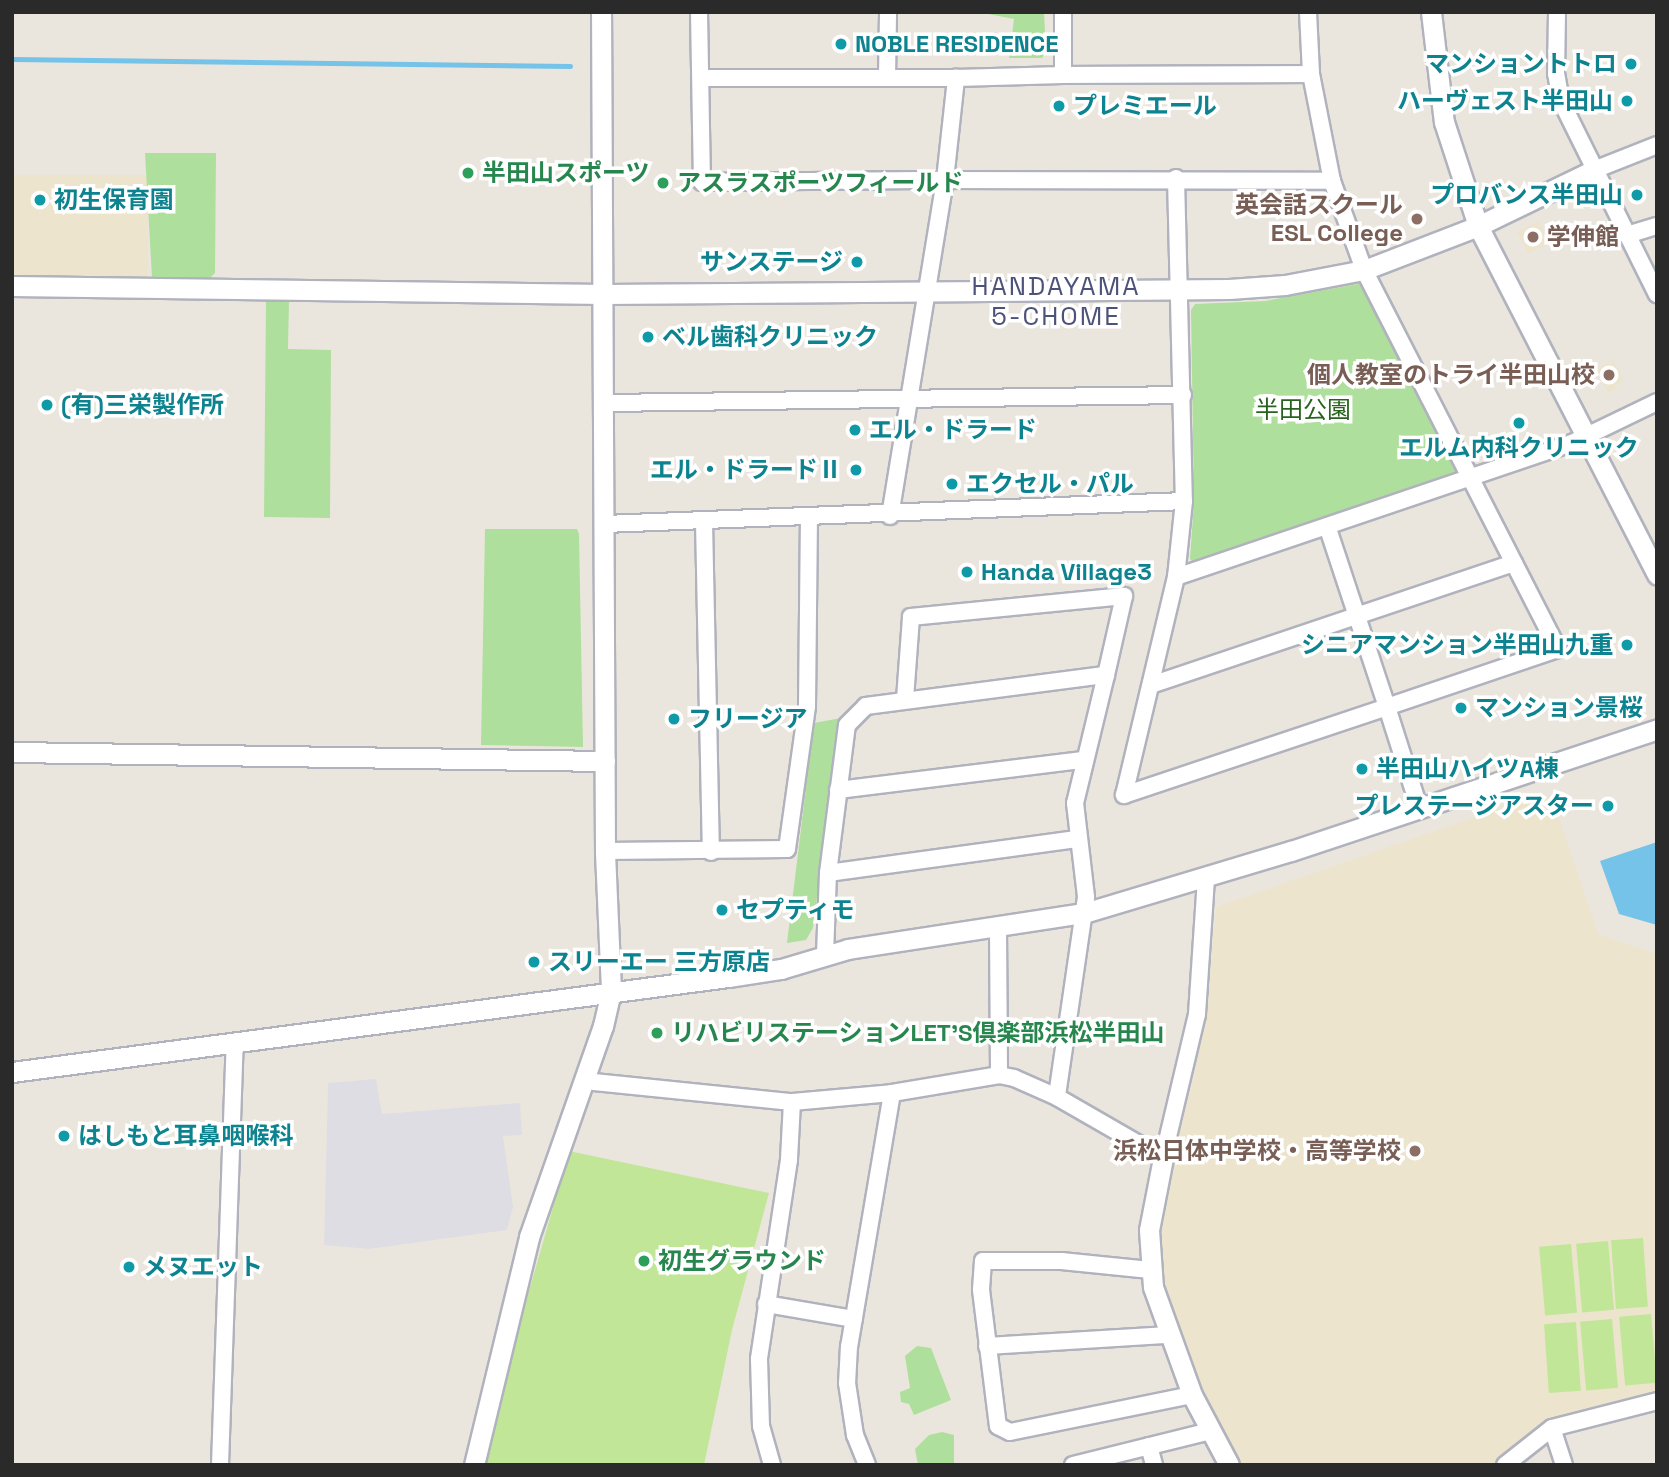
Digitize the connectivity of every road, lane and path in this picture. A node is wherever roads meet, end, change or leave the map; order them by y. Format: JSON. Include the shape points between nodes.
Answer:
{"nodes":[{"id":1,"x":601,"y":12,"type":"edge"},
{"id":2,"x":699,"y":12,"type":"edge"},
{"id":3,"x":888,"y":12,"type":"edge"},
{"id":4,"x":1063,"y":12,"type":"edge"},
{"id":5,"x":1308,"y":12,"type":"edge"},
{"id":6,"x":1431,"y":12,"type":"edge"},
{"id":7,"x":1556,"y":12,"type":"edge"},
{"id":8,"x":1311,"y":74,"type":"junction"},
{"id":9,"x":1063,"y":75,"type":"junction"},
{"id":10,"x":701,"y":78,"type":"junction"},
{"id":11,"x":887,"y":78,"type":"junction"},
{"id":12,"x":956,"y":78,"type":"junction"},
{"id":13,"x":1657,"y":145,"type":"edge"},
{"id":14,"x":1594,"y":170,"type":"junction"},
{"id":15,"x":1177,"y":178,"type":"junction"},
{"id":16,"x":945,"y":180,"type":"junction"},
{"id":17,"x":1332,"y":181,"type":"junction"},
{"id":18,"x":1478,"y":226,"type":"junction"},
{"id":19,"x":1657,"y":226,"type":"edge"},
{"id":20,"x":1627,"y":236,"type":"junction"},
{"id":21,"x":1364,"y":270,"type":"junction"},
{"id":22,"x":12,"y":286,"type":"edge"},
{"id":23,"x":1181,"y":289,"type":"junction"},
{"id":24,"x":924,"y":291,"type":"junction"},
{"id":25,"x":604,"y":294,"type":"junction"},
{"id":26,"x":1657,"y":294,"type":"edge"},
{"id":27,"x":1183,"y":395,"type":"junction"},
{"id":28,"x":907,"y":402,"type":"junction"},
{"id":29,"x":1657,"y":402,"type":"edge"},
{"id":30,"x":605,"y":403,"type":"junction"},
{"id":31,"x":1589,"y":436,"type":"junction"},
{"id":32,"x":1473,"y":478,"type":"junction"},
{"id":33,"x":1184,"y":501,"type":"junction"},
{"id":34,"x":890,"y":516,"type":"junction"},
{"id":35,"x":809,"y":520,"type":"junction"},
{"id":36,"x":704,"y":522,"type":"junction"},
{"id":37,"x":605,"y":524,"type":"junction"},
{"id":38,"x":1328,"y":529,"type":"junction"},
{"id":39,"x":1514,"y":563,"type":"junction"},
{"id":40,"x":1657,"y":575,"type":"edge"},
{"id":41,"x":1176,"y":577,"type":"junction"},
{"id":42,"x":1356,"y":619,"type":"junction"},
{"id":43,"x":1105,"y":676,"type":"junction"},
{"id":44,"x":1150,"y":685,"type":"junction"},
{"id":45,"x":905,"y":699,"type":"junction"},
{"id":46,"x":1387,"y":707,"type":"junction"},
{"id":47,"x":1657,"y":729,"type":"edge"},
{"id":48,"x":12,"y":752,"type":"edge"},
{"id":49,"x":1083,"y":760,"type":"junction"},
{"id":50,"x":605,"y":761,"type":"junction"},
{"id":51,"x":838,"y":790,"type":"junction"},
{"id":52,"x":1419,"y":807,"type":"junction"},
{"id":53,"x":1075,"y":839,"type":"junction"},
{"id":54,"x":605,"y":851,"type":"junction"},
{"id":55,"x":711,"y":852,"type":"junction"},
{"id":56,"x":828,"y":873,"type":"junction"},
{"id":57,"x":1206,"y":878,"type":"junction"},
{"id":58,"x":1084,"y":913,"type":"junction"},
{"id":59,"x":998,"y":928,"type":"junction"},
{"id":60,"x":825,"y":955,"type":"junction"},
{"id":61,"x":611,"y":990,"type":"junction"},
{"id":62,"x":235,"y":1043,"type":"junction"},
{"id":63,"x":12,"y":1072,"type":"edge"},
{"id":64,"x":999,"y":1075,"type":"junction"},
{"id":65,"x":584,"y":1081,"type":"junction"},
{"id":66,"x":892,"y":1093,"type":"junction"},
{"id":67,"x":1057,"y":1097,"type":"junction"},
{"id":68,"x":792,"y":1101,"type":"junction"},
{"id":69,"x":1163,"y":1158,"type":"junction"},
{"id":70,"x":1150,"y":1270,"type":"junction"},
{"id":71,"x":766,"y":1304,"type":"junction"},
{"id":72,"x":854,"y":1319,"type":"junction"},
{"id":73,"x":1169,"y":1335,"type":"junction"},
{"id":74,"x":987,"y":1346,"type":"junction"},
{"id":75,"x":1192,"y":1395,"type":"junction"},
{"id":76,"x":1657,"y":1401,"type":"edge"},
{"id":77,"x":1552,"y":1428,"type":"junction"},
{"id":78,"x":1210,"y":1431,"type":"junction"},
{"id":79,"x":1149,"y":1446,"type":"junction"},
{"id":80,"x":1079,"y":1464,"type":"edge"},
{"id":81,"x":220,"y":1465,"type":"edge"},
{"id":82,"x":474,"y":1465,"type":"edge"},
{"id":83,"x":772,"y":1465,"type":"edge"},
{"id":84,"x":867,"y":1465,"type":"edge"},
{"id":85,"x":1154,"y":1465,"type":"edge"},
{"id":86,"x":1229,"y":1465,"type":"edge"},
{"id":87,"x":1505,"y":1465,"type":"edge"},
{"id":88,"x":1564,"y":1465,"type":"edge"}],
"edges":[{"from":1,"to":25,"type":"street"},
{"from":2,"to":10,"type":"street"},
{"from":3,"to":11,"type":"street"},
{"from":4,"to":9,"type":"street"},
{"from":5,"to":8,"type":"street"},
{"from":6,"to":18,"type":"street","via":[[1444,122]]},
{"from":7,"to":14,"type":"street","via":[[1561,101]]},
{"from":8,"to":9,"type":"street"},
{"from":8,"to":17,"type":"street"},
{"from":9,"to":12,"type":"street"},
{"from":10,"to":11,"type":"street"},
{"from":10,"to":16,"type":"street","via":[[702,182]]},
{"from":11,"to":12,"type":"street"},
{"from":12,"to":16,"type":"street"},
{"from":13,"to":14,"type":"street"},
{"from":14,"to":18,"type":"street"},
{"from":14,"to":20,"type":"street"},
{"from":15,"to":16,"type":"street"},
{"from":15,"to":17,"type":"street"},
{"from":15,"to":23,"type":"street"},
{"from":16,"to":24,"type":"street"},
{"from":17,"to":21,"type":"street"},
{"from":18,"to":21,"type":"street"},
{"from":18,"to":31,"type":"street"},
{"from":19,"to":20,"type":"street"},
{"from":20,"to":26,"type":"street"},
{"from":21,"to":23,"type":"street","via":[[1284,285]]},
{"from":21,"to":32,"type":"street"},
{"from":22,"to":25,"type":"street"},
{"from":23,"to":24,"type":"street"},
{"from":23,"to":27,"type":"street"},
{"from":24,"to":25,"type":"street"},
{"from":24,"to":28,"type":"street"},
{"from":25,"to":30,"type":"street"},
{"from":27,"to":28,"type":"street"},
{"from":27,"to":33,"type":"street"},
{"from":28,"to":30,"type":"street"},
{"from":28,"to":34,"type":"street"},
{"from":29,"to":31,"type":"street"},
{"from":30,"to":37,"type":"street"},
{"from":31,"to":32,"type":"street"},
{"from":31,"to":40,"type":"street"},
{"from":32,"to":38,"type":"street"},
{"from":32,"to":39,"type":"street"},
{"from":33,"to":34,"type":"street"},
{"from":33,"to":41,"type":"street"},
{"from":34,"to":35,"type":"street"},
{"from":35,"to":36,"type":"street"},
{"from":35,"to":55,"type":"street","via":[[807,706],[788,849]]},
{"from":36,"to":37,"type":"street"},
{"from":36,"to":55,"type":"street"},
{"from":37,"to":50,"type":"street"},
{"from":38,"to":41,"type":"street"},
{"from":38,"to":42,"type":"street"},
{"from":39,"to":42,"type":"street"},
{"from":39,"to":46,"type":"street","via":[[1558,649]]},
{"from":41,"to":44,"type":"street"},
{"from":42,"to":44,"type":"street"},
{"from":42,"to":46,"type":"street"},
{"from":43,"to":45,"type":"street"},
{"from":43,"to":45,"type":"street","via":[[1124,596],[911,617]]},
{"from":43,"to":49,"type":"street"},
{"from":44,"to":46,"type":"street","via":[[1124,795]]},
{"from":45,"to":51,"type":"street","via":[[866,706],[847,725]]},
{"from":46,"to":52,"type":"street"},
{"from":47,"to":52,"type":"street"},
{"from":48,"to":50,"type":"street"},
{"from":49,"to":51,"type":"street"},
{"from":49,"to":53,"type":"street","via":[[1075,803]]},
{"from":50,"to":54,"type":"street"},
{"from":51,"to":56,"type":"street"},
{"from":52,"to":57,"type":"street"},
{"from":53,"to":56,"type":"street"},
{"from":53,"to":58,"type":"street","via":[[1086,897]]},
{"from":54,"to":55,"type":"street"},
{"from":54,"to":61,"type":"street"},
{"from":56,"to":60,"type":"street"},
{"from":57,"to":58,"type":"street"},
{"from":57,"to":69,"type":"street","via":[[1197,1014]]},
{"from":58,"to":59,"type":"street"},
{"from":58,"to":67,"type":"street"},
{"from":59,"to":60,"type":"street"},
{"from":59,"to":64,"type":"street"},
{"from":60,"to":61,"type":"street","via":[[780,969]]},
{"from":61,"to":62,"type":"street"},
{"from":61,"to":65,"type":"street"},
{"from":62,"to":63,"type":"street"},
{"from":62,"to":81,"type":"street"},
{"from":64,"to":66,"type":"street"},
{"from":64,"to":67,"type":"street"},
{"from":65,"to":68,"type":"street"},
{"from":65,"to":82,"type":"street","via":[[529,1237]]},
{"from":66,"to":68,"type":"street"},
{"from":66,"to":72,"type":"street"},
{"from":67,"to":69,"type":"street"},
{"from":68,"to":71,"type":"street","via":[[789,1160]]},
{"from":69,"to":70,"type":"street","via":[[1149,1230]]},
{"from":70,"to":73,"type":"street"},
{"from":70,"to":74,"type":"street","via":[[986,1258],[981,1290]]},
{"from":71,"to":72,"type":"street"},
{"from":71,"to":83,"type":"street","via":[[759,1359],[761,1426]]},
{"from":72,"to":84,"type":"street","via":[[847,1383],[855,1435]]},
{"from":73,"to":74,"type":"street"},
{"from":73,"to":75,"type":"street"},
{"from":74,"to":75,"type":"street","via":[[998,1426],[1005,1432]]},
{"from":75,"to":78,"type":"street"},
{"from":76,"to":77,"type":"street"},
{"from":77,"to":87,"type":"street"},
{"from":77,"to":88,"type":"street"},
{"from":78,"to":79,"type":"street"},
{"from":78,"to":86,"type":"street"},
{"from":79,"to":80,"type":"street"},
{"from":79,"to":85,"type":"street"}]}
